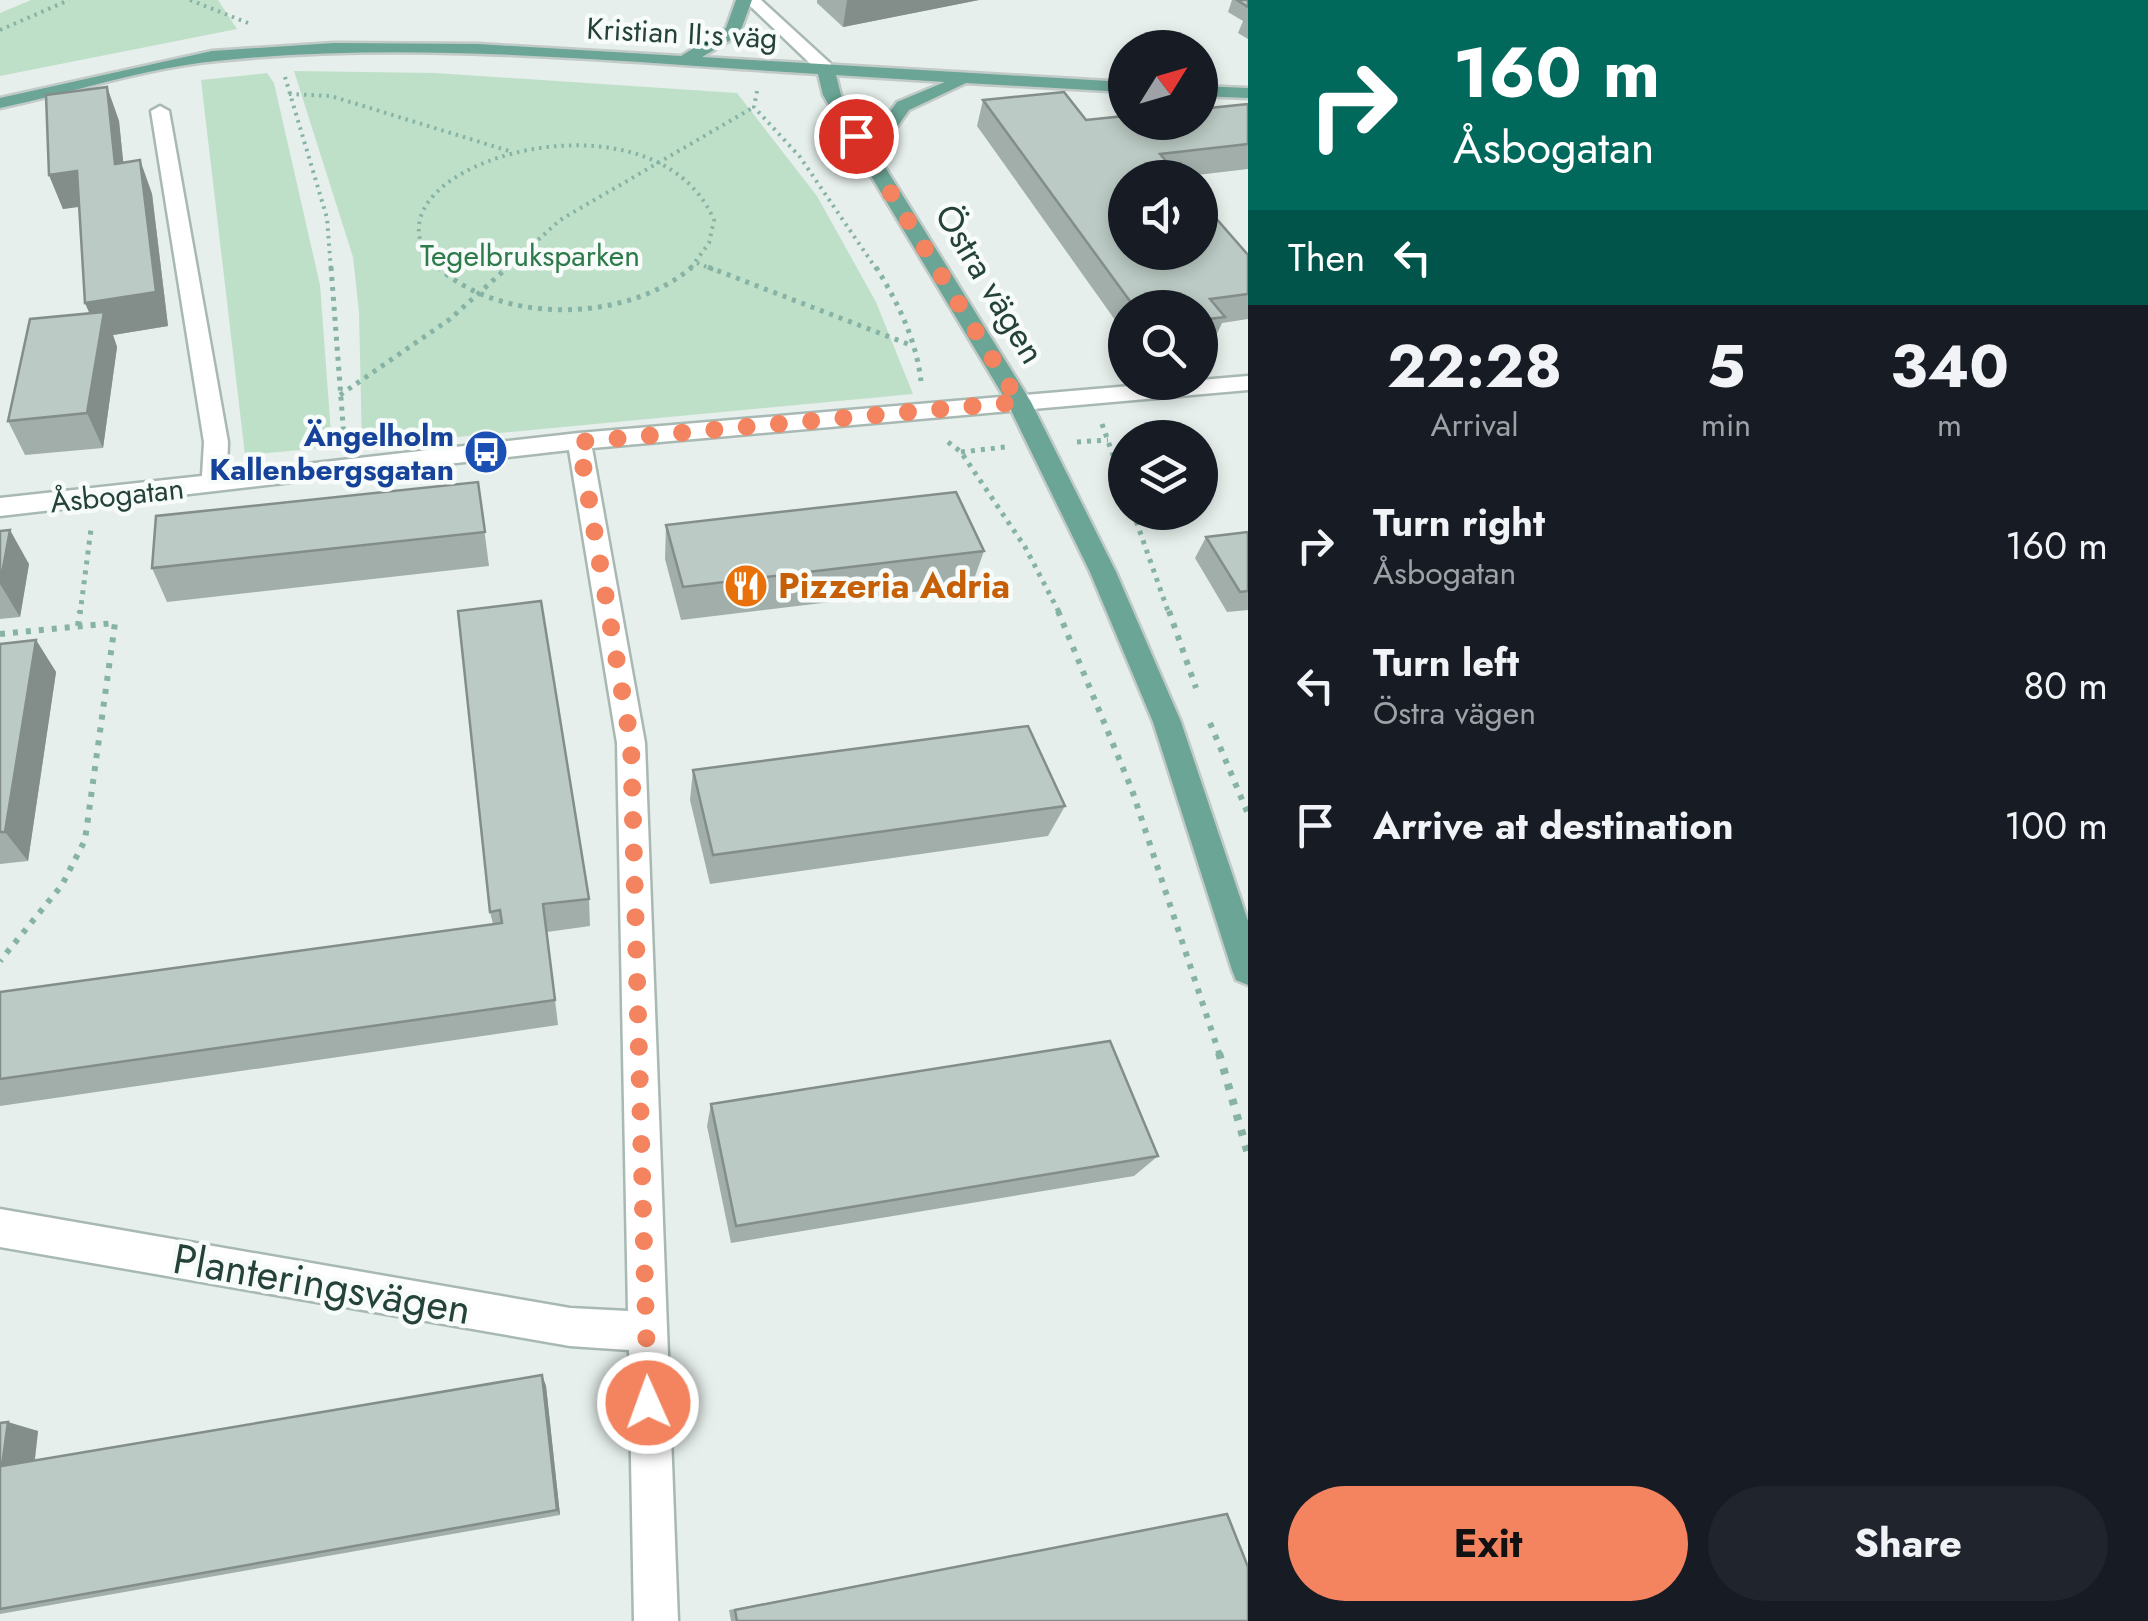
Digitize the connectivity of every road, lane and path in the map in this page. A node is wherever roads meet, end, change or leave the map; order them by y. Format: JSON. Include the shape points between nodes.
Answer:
{"nodes":[{"id":1,"x":69,"y":0,"type":"edge"},
{"id":2,"x":190,"y":0,"type":"edge"},
{"id":3,"x":744,"y":0,"type":"edge"},
{"id":4,"x":752,"y":0,"type":"edge"},
{"id":5,"x":257,"y":29,"type":"dead end"},
{"id":6,"x":0,"y":30,"type":"edge"},
{"id":7,"x":684,"y":61,"type":"junction"},
{"id":8,"x":762,"y":66,"type":"junction"},
{"id":9,"x":824,"y":68,"type":"junction"},
{"id":10,"x":283,"y":69,"type":"dead end"},
{"id":11,"x":967,"y":79,"type":"junction"},
{"id":12,"x":1108,"y":86,"type":"edge"},
{"id":13,"x":1218,"y":92,"type":"edge"},
{"id":14,"x":289,"y":94,"type":"junction"},
{"id":15,"x":1248,"y":94,"type":"edge"},
{"id":16,"x":0,"y":103,"type":"edge"},
{"id":17,"x":754,"y":106,"type":"junction"},
{"id":18,"x":160,"y":111,"type":"dead end"},
{"id":19,"x":856,"y":136,"type":"junction"},
{"id":20,"x":512,"y":152,"type":"junction"},
{"id":21,"x":659,"y":162,"type":"junction"},
{"id":22,"x":697,"y":262,"type":"junction"},
{"id":23,"x":479,"y":294,"type":"junction"},
{"id":24,"x":914,"y":347,"type":"junction"},
{"id":25,"x":1248,"y":384,"type":"edge"},
{"id":26,"x":340,"y":395,"type":"junction"},
{"id":27,"x":1092,"y":398,"type":"junction"},
{"id":28,"x":1019,"y":402,"type":"junction"},
{"id":29,"x":917,"y":414,"type":"junction"},
{"id":30,"x":579,"y":442,"type":"junction"},
{"id":31,"x":1108,"y":442,"type":"edge"},
{"id":32,"x":346,"y":469,"type":"junction"},
{"id":33,"x":214,"y":486,"type":"junction"},
{"id":34,"x":96,"y":497,"type":"junction"},
{"id":35,"x":0,"y":507,"type":"edge"},
{"id":36,"x":1140,"y":530,"type":"edge"},
{"id":37,"x":78,"y":626,"type":"junction"},
{"id":38,"x":0,"y":634,"type":"edge"},
{"id":39,"x":1202,"y":704,"type":"dead end"},
{"id":40,"x":1209,"y":721,"type":"dead end"},
{"id":41,"x":1248,"y":814,"type":"edge"},
{"id":42,"x":0,"y":960,"type":"edge"},
{"id":43,"x":1248,"y":970,"type":"edge"},
{"id":44,"x":1248,"y":1154,"type":"edge"},
{"id":45,"x":0,"y":1228,"type":"edge"},
{"id":46,"x":646,"y":1331,"type":"junction"},
{"id":47,"x":656,"y":1621,"type":"edge"}],
"edges":[{"from":1,"to":6,"type":"path"},
{"from":2,"to":5,"type":"path"},
{"from":3,"to":7,"type":"main road","via":[[733,31]]},
{"from":4,"to":9,"type":"street","name":"Östra vägen"},
{"from":7,"to":8,"type":"main road","name":"Kristian II:s väg"},
{"from":7,"to":16,"type":"main road","name":"Kristian II:s väg","via":[[478,49],[257,51]]},
{"from":8,"to":9,"type":"main road","name":"Kristian II:s väg"},
{"from":8,"to":17,"type":"path"},
{"from":9,"to":11,"type":"main road","name":"Kristian II:s väg"},
{"from":9,"to":19,"type":"main road","name":"Östra vägen"},
{"from":10,"to":14,"type":"path"},
{"from":11,"to":12,"type":"main road","name":"Kristian II:s väg"},
{"from":11,"to":19,"type":"main road","via":[[930,92],[903,106],[891,124]]},
{"from":13,"to":15,"type":"main road"},
{"from":14,"to":20,"type":"path","via":[[330,96]]},
{"from":14,"to":26,"type":"path","via":[[326,218]]},
{"from":17,"to":21,"type":"path"},
{"from":17,"to":24,"type":"path","via":[[840,208]]},
{"from":18,"to":33,"type":"street","via":[[216,442]]},
{"from":19,"to":28,"type":"main road","name":"Östra vägen"},
{"from":20,"to":21,"type":"path","via":[[578,145]]},
{"from":20,"to":23,"type":"path","via":[[454,176],[421,214],[419,230],[432,262]]},
{"from":21,"to":22,"type":"path","via":[[687,178],[710,206],[713,236]]},
{"from":21,"to":23,"type":"path","via":[[560,220]]},
{"from":22,"to":23,"type":"path","via":[[649,294],[590,307],[528,306]]},
{"from":22,"to":24,"type":"path"},
{"from":23,"to":26,"type":"path"},
{"from":24,"to":29,"type":"path","via":[[922,372]]},
{"from":25,"to":27,"type":"street","name":"Åsbogatan"},
{"from":26,"to":32,"type":"path"},
{"from":27,"to":28,"type":"street","name":"Åsbogatan"},
{"from":27,"to":31,"type":"path"},
{"from":28,"to":29,"type":"street","name":"Åsbogatan"},
{"from":28,"to":43,"type":"main road","name":"Östra vägen","via":[[1167,722]]},
{"from":29,"to":30,"type":"street","name":"Åsbogatan"},
{"from":29,"to":44,"type":"path","via":[[924,430],[961,452],[1042,576],[1164,884]]},
{"from":30,"to":32,"type":"street","name":"Åsbogatan"},
{"from":30,"to":46,"type":"street","via":[[631,743]]},
{"from":32,"to":33,"type":"street","name":"Åsbogatan"},
{"from":33,"to":34,"type":"street","name":"Åsbogatan"},
{"from":34,"to":35,"type":"street","name":"Åsbogatan"},
{"from":34,"to":37,"type":"path"},
{"from":36,"to":39,"type":"path"},
{"from":37,"to":38,"type":"path"},
{"from":37,"to":42,"type":"path","via":[[115,623],[85,840],[62,886]]},
{"from":40,"to":41,"type":"path"},
{"from":45,"to":46,"type":"street","name":"Planteringsvägen","via":[[570,1327]]},
{"from":46,"to":47,"type":"street"}]}
